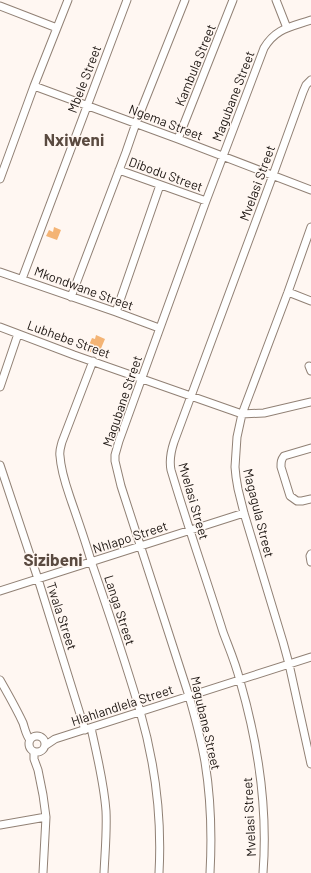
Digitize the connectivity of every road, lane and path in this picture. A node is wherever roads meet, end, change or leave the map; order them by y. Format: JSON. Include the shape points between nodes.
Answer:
{"nodes":[{"id":1,"x":68,"y":0,"type":"edge"},
{"id":2,"x":128,"y":0,"type":"edge"},
{"id":3,"x":185,"y":0,"type":"edge"},
{"id":4,"x":233,"y":0,"type":"edge"},
{"id":5,"x":276,"y":0,"type":"edge"},
{"id":6,"x":0,"y":6,"type":"edge"},
{"id":7,"x":311,"y":20,"type":"edge"},
{"id":8,"x":57,"y":28,"type":"junction"},
{"id":9,"x":287,"y":28,"type":"junction"},
{"id":10,"x":311,"y":80,"type":"edge"},
{"id":11,"x":34,"y":86,"type":"junction"},
{"id":12,"x":87,"y":106,"type":"junction"},
{"id":13,"x":136,"y":123,"type":"junction"},
{"id":14,"x":178,"y":139,"type":"junction"},
{"id":15,"x":223,"y":157,"type":"junction"},
{"id":16,"x":119,"y":170,"type":"junction"},
{"id":17,"x":273,"y":175,"type":"junction"},
{"id":18,"x":0,"y":179,"type":"edge"},
{"id":19,"x":160,"y":186,"type":"junction"},
{"id":20,"x":311,"y":190,"type":"edge"},
{"id":21,"x":206,"y":201,"type":"junction"},
{"id":22,"x":311,"y":227,"type":"edge"},
{"id":23,"x":0,"y":272,"type":"edge"},
{"id":24,"x":22,"y":279,"type":"junction"},
{"id":25,"x":288,"y":292,"type":"junction"},
{"id":26,"x":71,"y":296,"type":"junction"},
{"id":27,"x":311,"y":301,"type":"edge"},
{"id":28,"x":116,"y":312,"type":"junction"},
{"id":29,"x":0,"y":327,"type":"edge"},
{"id":30,"x":159,"y":328,"type":"junction"},
{"id":31,"x":18,"y":334,"type":"junction"},
{"id":32,"x":93,"y":361,"type":"junction"},
{"id":33,"x":142,"y":378,"type":"junction"},
{"id":34,"x":0,"y":387,"type":"edge"},
{"id":35,"x":191,"y":395,"type":"junction"},
{"id":36,"x":311,"y":402,"type":"edge"},
{"id":37,"x":242,"y":414,"type":"junction"},
{"id":38,"x":311,"y":448,"type":"edge"},
{"id":39,"x":0,"y":465,"type":"edge"},
{"id":40,"x":311,"y":499,"type":"edge"},
{"id":41,"x":244,"y":513,"type":"junction"},
{"id":42,"x":190,"y":531,"type":"junction"},
{"id":43,"x":140,"y":546,"type":"junction"},
{"id":44,"x":311,"y":554,"type":"edge"},
{"id":45,"x":92,"y":562,"type":"junction"},
{"id":46,"x":311,"y":562,"type":"edge"},
{"id":47,"x":38,"y":579,"type":"junction"},
{"id":48,"x":0,"y":591,"type":"edge"},
{"id":49,"x":311,"y":657,"type":"edge"},
{"id":50,"x":289,"y":664,"type":"junction"},
{"id":51,"x":240,"y":679,"type":"junction"},
{"id":52,"x":0,"y":680,"type":"edge"},
{"id":53,"x":189,"y":696,"type":"junction"},
{"id":54,"x":140,"y":712,"type":"junction"},
{"id":55,"x":88,"y":729,"type":"junction"},
{"id":56,"x":33,"y":738,"type":"junction"},
{"id":57,"x":45,"y":742,"type":"junction"},
{"id":58,"x":37,"y":752,"type":"junction"},
{"id":59,"x":311,"y":764,"type":"edge"},
{"id":60,"x":46,"y":817,"type":"junction"},
{"id":61,"x":0,"y":825,"type":"edge"},
{"id":62,"x":43,"y":873,"type":"edge"},
{"id":63,"x":104,"y":873,"type":"edge"},
{"id":64,"x":158,"y":873,"type":"edge"},
{"id":65,"x":210,"y":873,"type":"edge"},
{"id":66,"x":262,"y":873,"type":"edge"}],
"edges":[{"from":1,"to":8,"type":"street"},
{"from":2,"to":12,"type":"street","name":"Mbele Street"},
{"from":3,"to":13,"type":"street"},
{"from":4,"to":14,"type":"street","name":"Kambula Street"},
{"from":5,"to":9,"type":"street"},
{"from":6,"to":8,"type":"street"},
{"from":7,"to":9,"type":"street","name":"Magubane Street"},
{"from":8,"to":11,"type":"street"},
{"from":9,"to":15,"type":"street","name":"Magubane Street","via":[[273,36],[264,48]]},
{"from":10,"to":17,"type":"street","name":"Mvelasi Street","via":[[302,92]]},
{"from":11,"to":12,"type":"street","name":"Ngema Street"},
{"from":11,"to":18,"type":"street"},
{"from":12,"to":13,"type":"street","name":"Ngema Street"},
{"from":12,"to":24,"type":"street","name":"Mbele Street"},
{"from":13,"to":14,"type":"street","name":"Ngema Street"},
{"from":13,"to":16,"type":"street"},
{"from":14,"to":15,"type":"street","name":"Ngema Street"},
{"from":15,"to":17,"type":"street","name":"Ngema Street"},
{"from":15,"to":21,"type":"street","name":"Magubane Street"},
{"from":16,"to":19,"type":"street","name":"Dibodu Street"},
{"from":16,"to":26,"type":"street"},
{"from":17,"to":20,"type":"street","name":"Ngema Street"},
{"from":17,"to":35,"type":"street","name":"Mvelasi Street"},
{"from":19,"to":21,"type":"street","name":"Dibodu Street"},
{"from":19,"to":28,"type":"street"},
{"from":21,"to":30,"type":"street","name":"Magubane Street"},
{"from":22,"to":25,"type":"street","name":"Magagula Street"},
{"from":23,"to":24,"type":"street","name":"Mkondwane Street"},
{"from":24,"to":26,"type":"street","name":"Mkondwane Street"},
{"from":25,"to":27,"type":"street"},
{"from":25,"to":37,"type":"street","name":"Magagula Street"},
{"from":26,"to":28,"type":"street","name":"Mkondwane Street"},
{"from":28,"to":30,"type":"street","name":"Mkondwane Street"},
{"from":29,"to":31,"type":"street","name":"Lubhebe Street"},
{"from":30,"to":33,"type":"street","name":"Magubane Street"},
{"from":31,"to":32,"type":"street","name":"Lubhebe Street"},
{"from":31,"to":34,"type":"street"},
{"from":32,"to":33,"type":"street","name":"Lubhebe Street"},
{"from":32,"to":45,"type":"street","name":"Langa Street","via":[[60,451],[65,482]]},
{"from":33,"to":35,"type":"street","name":"Lubhebe Street"},
{"from":33,"to":43,"type":"street","name":"Magubane Street","via":[[115,455]]},
{"from":35,"to":37,"type":"street","name":"Lubhebe Street"},
{"from":35,"to":42,"type":"street","name":"Mvelasi Street","via":[[170,454],[176,489]]},
{"from":36,"to":37,"type":"street","via":[[264,413]]},
{"from":37,"to":41,"type":"street","name":"Magagula Street","via":[[235,467]]},
{"from":38,"to":40,"type":"street","via":[[284,456],[281,462],[290,496],[297,501]]},
{"from":39,"to":47,"type":"street","name":"Twala Street"},
{"from":41,"to":42,"type":"street","name":"Nhlapo Street"},
{"from":41,"to":50,"type":"street","name":"Magagula Street"},
{"from":42,"to":43,"type":"street","name":"Nhlapo Street"},
{"from":42,"to":51,"type":"street","name":"Mvelasi Street"},
{"from":43,"to":45,"type":"street","name":"Nhlapo Street"},
{"from":43,"to":53,"type":"street","name":"Magubane Street"},
{"from":44,"to":46,"type":"street"},
{"from":45,"to":47,"type":"street","name":"Nhlapo Street"},
{"from":45,"to":54,"type":"street","name":"Langa Street"},
{"from":47,"to":48,"type":"street","name":"Nhlapo Street"},
{"from":47,"to":55,"type":"street","name":"Twala Street"},
{"from":49,"to":50,"type":"street","name":"Hlahlandlela Street"},
{"from":50,"to":51,"type":"street","name":"Hlahlandlela Street"},
{"from":50,"to":59,"type":"street","name":"Magagula Street"},
{"from":51,"to":53,"type":"street","name":"Hlahlandlela Street"},
{"from":51,"to":66,"type":"street","name":"Mvelasi Street","via":[[255,741],[259,770],[263,813]]},
{"from":52,"to":56,"type":"street","via":[[26,733]]},
{"from":53,"to":54,"type":"street","name":"Hlahlandlela Street"},
{"from":53,"to":65,"type":"street","name":"Magubane Street","via":[[208,783]]},
{"from":54,"to":55,"type":"street","name":"Hlahlandlela Street"},
{"from":54,"to":64,"type":"street","name":"Langa Street","via":[[157,798],[160,853]]},
{"from":55,"to":57,"type":"street","name":"Hlahlandlela Street"},
{"from":55,"to":63,"type":"street","name":"Twala Street","via":[[102,778],[106,804]]},
{"from":56,"to":57,"type":"street","via":[[40,736]]},
{"from":56,"to":58,"type":"street","via":[[29,747]]},
{"from":57,"to":58,"type":"street","via":[[44,749]]},
{"from":58,"to":60,"type":"street"},
{"from":60,"to":61,"type":"street"},
{"from":60,"to":62,"type":"street"}]}
